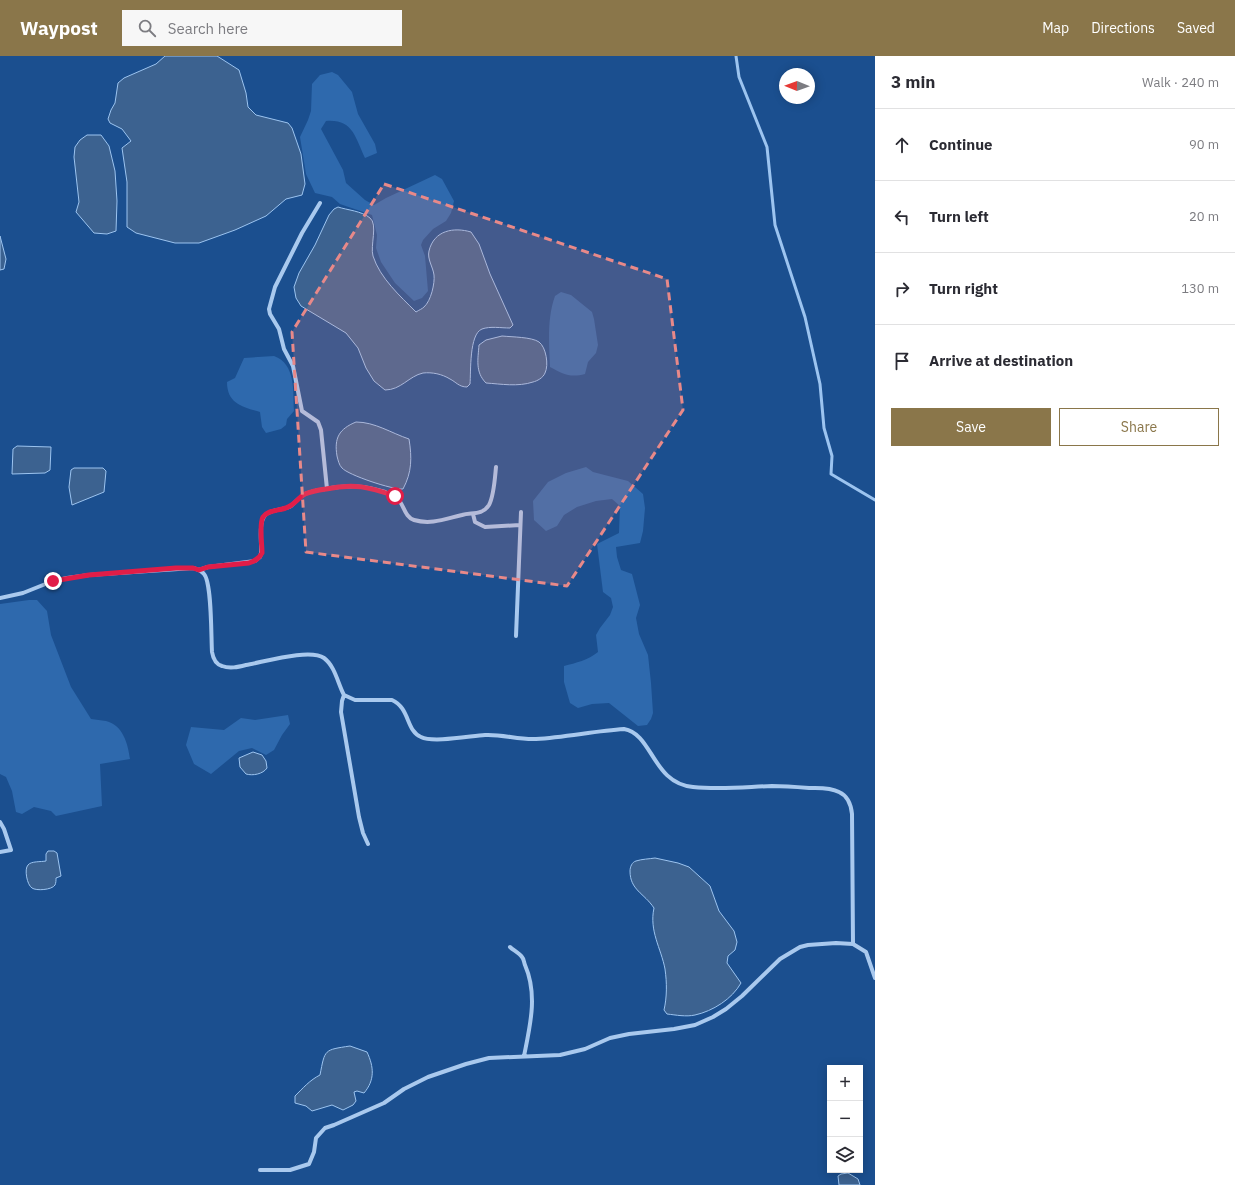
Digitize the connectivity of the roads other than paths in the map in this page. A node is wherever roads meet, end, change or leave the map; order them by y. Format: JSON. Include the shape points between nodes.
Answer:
{"nodes":[{"id":1,"x":320,"y":203,"type":"dead end"},
{"id":2,"x":496,"y":467,"type":"dead end"},
{"id":3,"x":327,"y":489,"type":"junction"},
{"id":4,"x":521,"y":512,"type":"dead end"},
{"id":5,"x":473,"y":514,"type":"junction"},
{"id":6,"x":520,"y":525,"type":"junction"},
{"id":7,"x":199,"y":570,"type":"junction"},
{"id":8,"x":0,"y":598,"type":"edge"},
{"id":9,"x":516,"y":636,"type":"dead end"},
{"id":10,"x":344,"y":695,"type":"junction"},
{"id":11,"x":0,"y":822,"type":"edge"},
{"id":12,"x":368,"y":844,"type":"dead end"},
{"id":13,"x":0,"y":852,"type":"edge"},
{"id":14,"x":854,"y":944,"type":"junction"},
{"id":15,"x":510,"y":947,"type":"dead end"},
{"id":16,"x":875,"y":978,"type":"edge"},
{"id":17,"x":524,"y":1056,"type":"junction"},
{"id":18,"x":260,"y":1170,"type":"dead end"}],
"edges":[{"from":1,"to":3,"type":"street","via":[[275,287],[269,309],[293,366],[302,411],[318,422],[321,430]]},
{"from":2,"to":5,"type":"street","via":[[489,505],[481,513]]},
{"from":3,"to":5,"type":"street","via":[[345,485],[362,486],[395,496],[401,501],[407,516],[412,520],[438,522],[463,514]]},
{"from":3,"to":7,"type":"street","via":[[304,495],[289,507],[264,516],[261,526],[262,553],[255,561]]},
{"from":4,"to":6,"type":"street"},
{"from":5,"to":6,"type":"street","via":[[475,522],[485,527]]},
{"from":6,"to":9,"type":"street"},
{"from":7,"to":8,"type":"street","via":[[176,568],[89,575],[53,581],[23,593]]},
{"from":7,"to":10,"type":"street","via":[[207,578],[212,652],[217,663],[234,668],[305,654],[320,655],[329,662]]},
{"from":10,"to":12,"type":"street","via":[[341,712],[359,818]]},
{"from":10,"to":14,"type":"street","via":[[355,700],[397,702],[405,711],[413,730],[425,738],[487,735],[536,739],[624,729],[635,733],[666,774],[682,785],[731,789],[802,787],[838,791],[848,799],[852,814]]},
{"from":11,"to":13,"type":"street","via":[[11,850]]},
{"from":14,"to":16,"type":"street","via":[[866,952]]},
{"from":14,"to":17,"type":"street","via":[[836,942],[800,947],[780,960],[726,1009],[695,1025],[610,1038],[585,1049],[560,1055]]},
{"from":15,"to":17,"type":"street","via":[[522,957],[532,988],[532,1013]]},
{"from":17,"to":18,"type":"street","via":[[489,1058],[428,1078],[404,1089],[384,1103],[324,1128],[316,1138],[309,1164],[290,1170]]}]}
